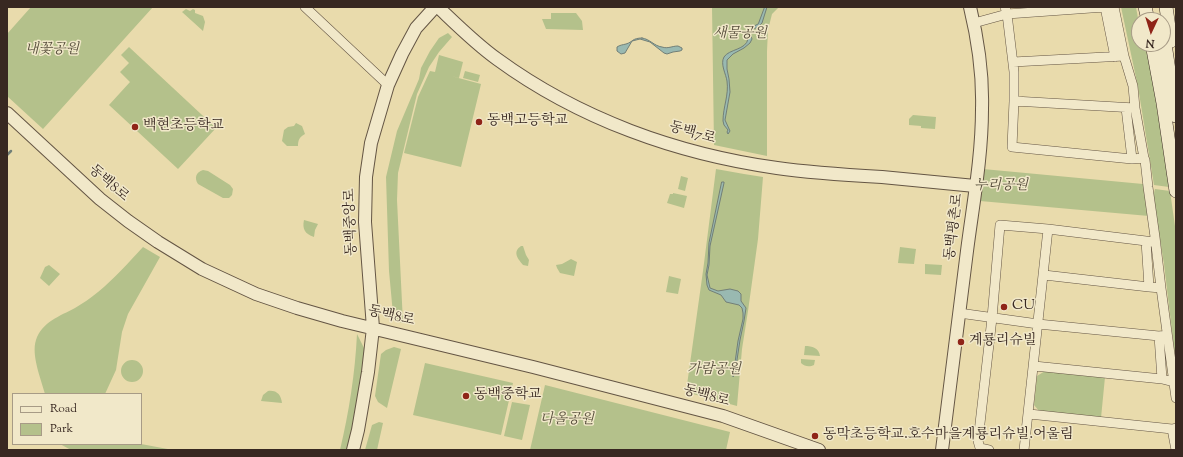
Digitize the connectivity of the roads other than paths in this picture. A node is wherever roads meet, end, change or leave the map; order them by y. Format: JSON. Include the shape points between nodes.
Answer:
{"nodes":[{"id":1,"x":305,"y":7,"type":"edge"},
{"id":2,"x":435,"y":7,"type":"edge"},
{"id":3,"x":438,"y":7,"type":"edge"},
{"id":4,"x":970,"y":7,"type":"edge"},
{"id":5,"x":1105,"y":7,"type":"edge"},
{"id":6,"x":1114,"y":7,"type":"edge"},
{"id":7,"x":1166,"y":7,"type":"edge"},
{"id":8,"x":1006,"y":10,"type":"edge"},
{"id":9,"x":974,"y":23,"type":"junction"},
{"id":10,"x":1153,"y":52,"type":"edge"},
{"id":11,"x":1166,"y":52,"type":"edge"},
{"id":12,"x":1120,"y":56,"type":"junction"},
{"id":13,"x":1013,"y":62,"type":"junction"},
{"id":14,"x":1176,"y":70,"type":"edge"},
{"id":15,"x":388,"y":85,"type":"junction"},
{"id":16,"x":1014,"y":101,"type":"junction"},
{"id":17,"x":1131,"y":108,"type":"junction"},
{"id":18,"x":7,"y":113,"type":"edge"},
{"id":19,"x":1176,"y":116,"type":"edge"},
{"id":20,"x":1144,"y":158,"type":"junction"},
{"id":21,"x":1132,"y":159,"type":"junction"},
{"id":22,"x":975,"y":186,"type":"junction"},
{"id":23,"x":1176,"y":191,"type":"edge"},
{"id":24,"x":1048,"y":229,"type":"junction"},
{"id":25,"x":1155,"y":237,"type":"junction"},
{"id":26,"x":1146,"y":241,"type":"junction"},
{"id":27,"x":1044,"y":275,"type":"junction"},
{"id":28,"x":1149,"y":287,"type":"junction"},
{"id":29,"x":1161,"y":288,"type":"junction"},
{"id":30,"x":959,"y":313,"type":"junction"},
{"id":31,"x":992,"y":318,"type":"junction"},
{"id":32,"x":1038,"y":324,"type":"junction"},
{"id":33,"x":373,"y":328,"type":"junction"},
{"id":34,"x":1163,"y":336,"type":"junction"},
{"id":35,"x":1034,"y":366,"type":"junction"},
{"id":36,"x":1162,"y":379,"type":"junction"},
{"id":37,"x":1174,"y":382,"type":"junction"},
{"id":38,"x":1176,"y":398,"type":"edge"},
{"id":39,"x":1029,"y":414,"type":"junction"},
{"id":40,"x":1174,"y":428,"type":"edge"},
{"id":41,"x":353,"y":450,"type":"edge"},
{"id":42,"x":819,"y":450,"type":"edge"},
{"id":43,"x":942,"y":450,"type":"edge"},
{"id":44,"x":989,"y":450,"type":"edge"},
{"id":45,"x":1024,"y":450,"type":"edge"},
{"id":46,"x":1176,"y":450,"type":"edge"}],
"edges":[{"from":1,"to":15,"type":"street"},
{"from":2,"to":15,"type":"street","name":"동백중앙로","via":[[416,28]]},
{"from":3,"to":22,"type":"street","name":"동백7로","via":[[496,58],[556,97],[652,139],[696,152],[776,168]]},
{"from":4,"to":9,"type":"street","name":"동백평촌로"},
{"from":5,"to":8,"type":"street"},
{"from":5,"to":12,"type":"street"},
{"from":6,"to":12,"type":"street"},
{"from":7,"to":14,"type":"main road"},
{"from":8,"to":9,"type":"street"},
{"from":8,"to":13,"type":"street"},
{"from":9,"to":22,"type":"street","name":"동백평촌로","via":[[981,70],[982,108]]},
{"from":10,"to":23,"type":"main road"},
{"from":11,"to":19,"type":"main road"},
{"from":12,"to":13,"type":"street"},
{"from":12,"to":17,"type":"street","via":[[1133,86]]},
{"from":13,"to":16,"type":"street"},
{"from":15,"to":33,"type":"street","name":"동백중앙로","via":[[371,143],[366,177],[364,222]]},
{"from":16,"to":17,"type":"street"},
{"from":16,"to":21,"type":"street","via":[[1012,147]]},
{"from":17,"to":20,"type":"street"},
{"from":17,"to":21,"type":"street"},
{"from":18,"to":33,"type":"street","name":"동백8로","via":[[110,208],[202,269],[276,302]]},
{"from":20,"to":21,"type":"street"},
{"from":20,"to":25,"type":"street"},
{"from":22,"to":30,"type":"street","name":"동백평촌로"},
{"from":24,"to":26,"type":"street"},
{"from":24,"to":27,"type":"street"},
{"from":24,"to":31,"type":"street","via":[[1000,225]]},
{"from":25,"to":26,"type":"street","via":[[1153,242]]},
{"from":25,"to":29,"type":"street"},
{"from":26,"to":28,"type":"street"},
{"from":27,"to":28,"type":"street"},
{"from":27,"to":32,"type":"street"},
{"from":28,"to":29,"type":"street"},
{"from":29,"to":34,"type":"street"},
{"from":30,"to":31,"type":"street"},
{"from":30,"to":43,"type":"street","name":"동백평촌로"},
{"from":31,"to":32,"type":"street"},
{"from":31,"to":44,"type":"street","via":[[978,441],[980,448]]},
{"from":32,"to":34,"type":"street"},
{"from":32,"to":35,"type":"street"},
{"from":33,"to":41,"type":"street","name":"동백중앙로","via":[[368,372]]},
{"from":33,"to":42,"type":"street","name":"동백8로","via":[[723,416]]},
{"from":34,"to":36,"type":"street"},
{"from":34,"to":37,"type":"street"},
{"from":35,"to":36,"type":"street"},
{"from":35,"to":39,"type":"street"},
{"from":36,"to":37,"type":"street"},
{"from":37,"to":38,"type":"street"},
{"from":39,"to":40,"type":"street"},
{"from":39,"to":45,"type":"street"},
{"from":40,"to":46,"type":"street"}]}
